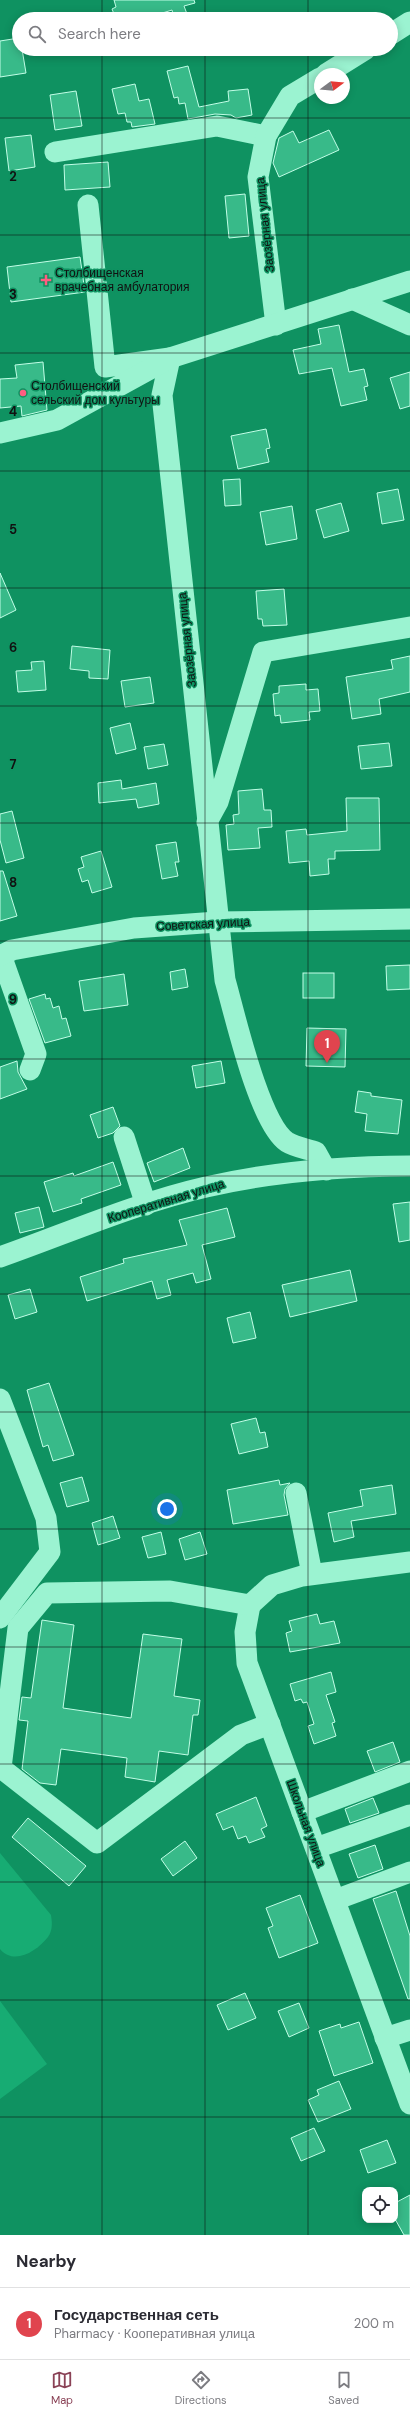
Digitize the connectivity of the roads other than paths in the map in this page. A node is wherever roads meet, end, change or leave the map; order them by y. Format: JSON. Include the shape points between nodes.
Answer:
{"nodes":[{"id":1,"x":410,"y":22,"type":"edge"},
{"id":2,"x":398,"y":30,"type":"edge"},
{"id":3,"x":355,"y":56,"type":"edge"},
{"id":4,"x":336,"y":68,"type":"edge"},
{"id":5,"x":314,"y":82,"type":"edge"},
{"id":6,"x":266,"y":136,"type":"junction"},
{"id":7,"x":55,"y":152,"type":"dead end"},
{"id":8,"x":88,"y":205,"type":"dead end"},
{"id":9,"x":410,"y":281,"type":"edge"},
{"id":10,"x":352,"y":299,"type":"junction"},
{"id":11,"x":276,"y":325,"type":"junction"},
{"id":12,"x":410,"y":325,"type":"edge"},
{"id":13,"x":170,"y":358,"type":"junction"},
{"id":14,"x":0,"y":433,"type":"edge"},
{"id":15,"x":410,"y":627,"type":"edge"},
{"id":16,"x":207,"y":822,"type":"junction"},
{"id":17,"x":410,"y":919,"type":"edge"},
{"id":18,"x":217,"y":922,"type":"junction"},
{"id":19,"x":1,"y":956,"type":"edge"},
{"id":20,"x":30,"y":1070,"type":"dead end"},
{"id":21,"x":124,"y":1137,"type":"dead end"},
{"id":22,"x":410,"y":1166,"type":"edge"},
{"id":23,"x":326,"y":1170,"type":"junction"},
{"id":24,"x":146,"y":1205,"type":"junction"},
{"id":25,"x":0,"y":1257,"type":"edge"},
{"id":26,"x":0,"y":1399,"type":"edge"},
{"id":27,"x":296,"y":1494,"type":"dead end"},
{"id":28,"x":410,"y":1562,"type":"edge"},
{"id":29,"x":312,"y":1574,"type":"junction"},
{"id":30,"x":250,"y":1605,"type":"junction"},
{"id":31,"x":0,"y":1618,"type":"edge"},
{"id":32,"x":270,"y":1724,"type":"junction"},
{"id":33,"x":410,"y":1771,"type":"edge"},
{"id":34,"x":302,"y":1812,"type":"junction"},
{"id":35,"x":410,"y":1815,"type":"edge"},
{"id":36,"x":316,"y":1848,"type":"junction"},
{"id":37,"x":410,"y":1872,"type":"edge"},
{"id":38,"x":335,"y":1900,"type":"junction"},
{"id":39,"x":410,"y":2030,"type":"edge"},
{"id":40,"x":385,"y":2038,"type":"junction"},
{"id":41,"x":410,"y":2104,"type":"edge"}],
"edges":[{"from":1,"to":2,"type":"street"},
{"from":3,"to":4,"type":"street"},
{"from":5,"to":6,"type":"street","name":"Заозёрная улица","via":[[290,96]]},
{"from":6,"to":7,"type":"street","via":[[217,126]]},
{"from":6,"to":11,"type":"street","name":"Заозёрная улица","via":[[258,177]]},
{"from":8,"to":13,"type":"street","via":[[105,367]]},
{"from":9,"to":10,"type":"street"},
{"from":10,"to":11,"type":"street"},
{"from":10,"to":12,"type":"street"},
{"from":11,"to":13,"type":"street"},
{"from":13,"to":14,"type":"street","via":[[57,420]]},
{"from":13,"to":16,"type":"street","name":"Заозёрная улица","via":[[162,395]]},
{"from":15,"to":16,"type":"street","via":[[263,652],[218,802]]},
{"from":16,"to":18,"type":"street","name":"Заозёрная улица"},
{"from":17,"to":18,"type":"street","name":"Советская улица"},
{"from":18,"to":19,"type":"street","name":"Советская улица","via":[[134,928],[12,950]]},
{"from":18,"to":23,"type":"street","name":"Заозёрная улица","via":[[225,980],[248,1061],[270,1122],[287,1142],[316,1152]]},
{"from":19,"to":20,"type":"street","via":[[36,1054]]},
{"from":21,"to":24,"type":"street"},
{"from":22,"to":23,"type":"street","name":"Кооперативная улица"},
{"from":23,"to":24,"type":"street","name":"Кооперативная улица","via":[[257,1176],[204,1187]]},
{"from":24,"to":25,"type":"street","name":"Кооперативная улица"},
{"from":26,"to":31,"type":"street","via":[[46,1518],[50,1552]]},
{"from":27,"to":29,"type":"street"},
{"from":28,"to":29,"type":"street"},
{"from":29,"to":30,"type":"street","via":[[272,1585]]},
{"from":30,"to":32,"type":"street","name":"Школьная улица","via":[[245,1632],[247,1663]]},
{"from":30,"to":32,"type":"street","via":[[170,1591],[47,1593],[18,1628],[1,1768],[97,1844],[241,1736]]},
{"from":32,"to":34,"type":"street","name":"Школьная улица"},
{"from":33,"to":34,"type":"street"},
{"from":34,"to":36,"type":"street","name":"Школьная улица"},
{"from":35,"to":36,"type":"street"},
{"from":36,"to":38,"type":"street","name":"Школьная улица"},
{"from":37,"to":38,"type":"street"},
{"from":38,"to":40,"type":"street","name":"Школьная улица"},
{"from":39,"to":40,"type":"street"},
{"from":40,"to":41,"type":"street","name":"Школьная улица"}]}
